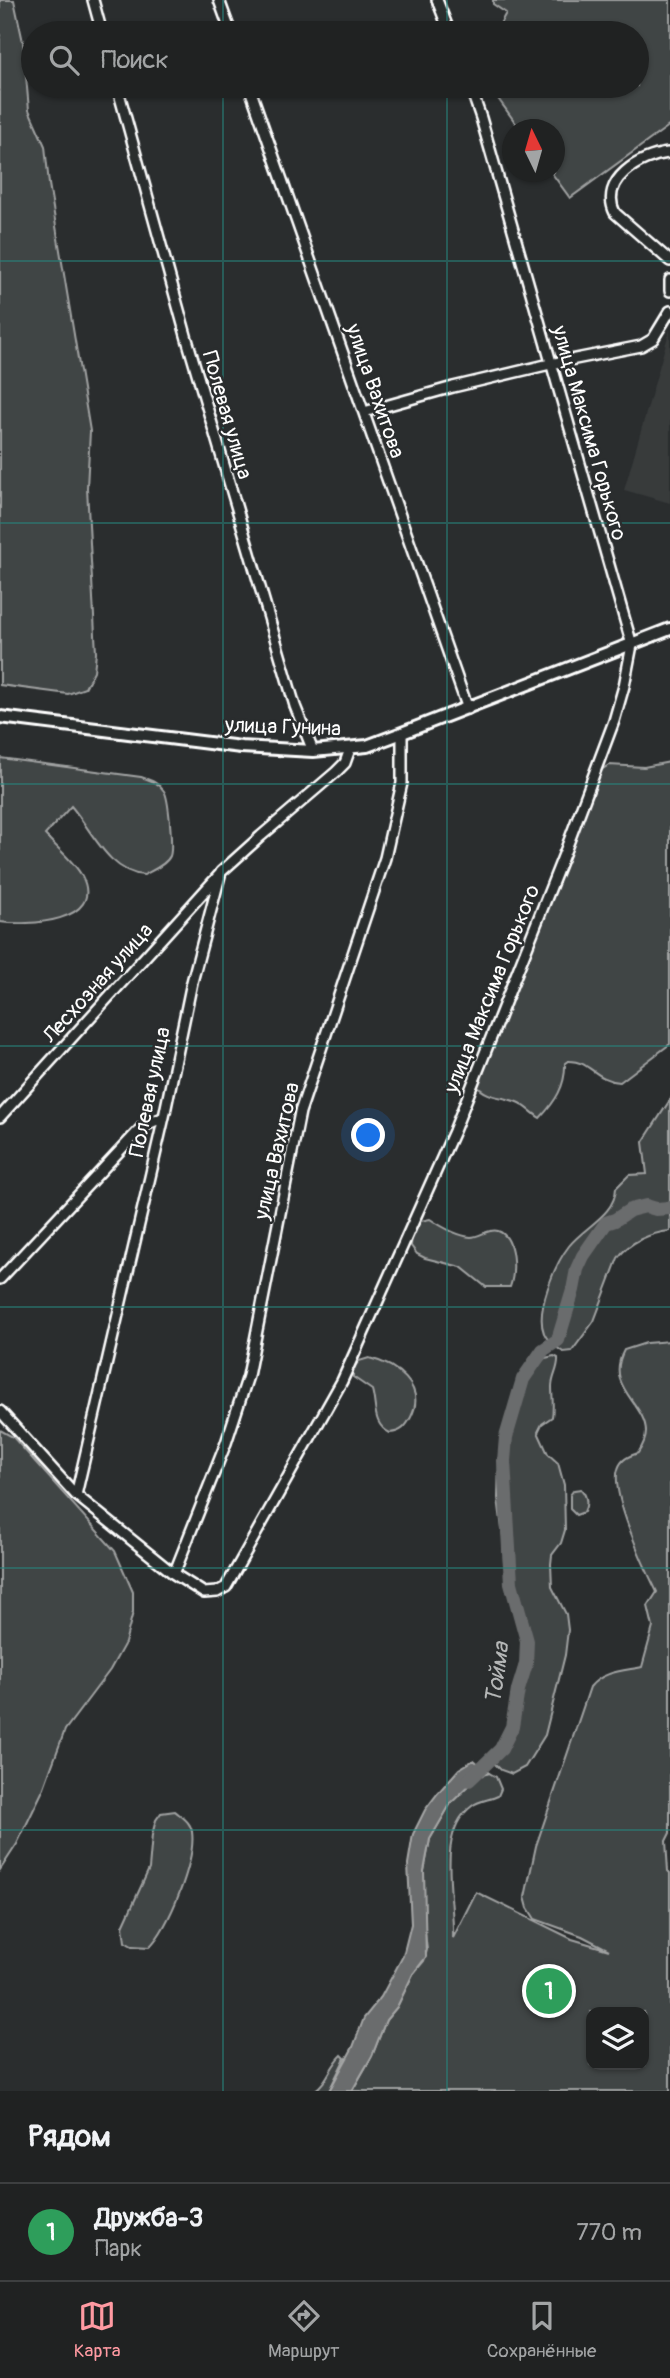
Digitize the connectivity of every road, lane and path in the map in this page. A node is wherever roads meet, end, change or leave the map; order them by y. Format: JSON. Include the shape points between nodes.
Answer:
{"nodes":[{"id":1,"x":93,"y":0,"type":"edge"},
{"id":2,"x":219,"y":0,"type":"edge"},
{"id":3,"x":437,"y":0,"type":"edge"},
{"id":4,"x":99,"y":21,"type":"edge"},
{"id":5,"x":227,"y":21,"type":"edge"},
{"id":6,"x":445,"y":21,"type":"edge"},
{"id":7,"x":120,"y":98,"type":"edge"},
{"id":8,"x":253,"y":98,"type":"edge"},
{"id":9,"x":474,"y":98,"type":"edge"},
{"id":10,"x":669,"y":156,"type":"edge"},
{"id":11,"x":670,"y":261,"type":"edge"},
{"id":12,"x":670,"y":280,"type":"edge"},
{"id":13,"x":670,"y":291,"type":"edge"},
{"id":14,"x":670,"y":311,"type":"edge"},
{"id":15,"x":550,"y":364,"type":"junction"},
{"id":16,"x":364,"y":412,"type":"junction"},
{"id":17,"x":670,"y":629,"type":"edge"},
{"id":18,"x":632,"y":645,"type":"junction"},
{"id":19,"x":468,"y":709,"type":"junction"},
{"id":20,"x":0,"y":717,"type":"edge"},
{"id":21,"x":402,"y":733,"type":"junction"},
{"id":22,"x":350,"y":749,"type":"junction"},
{"id":23,"x":313,"y":751,"type":"junction"},
{"id":24,"x":221,"y":873,"type":"junction"},
{"id":25,"x":0,"y":1117,"type":"edge"},
{"id":26,"x":164,"y":1117,"type":"junction"},
{"id":27,"x":0,"y":1279,"type":"edge"},
{"id":28,"x":0,"y":1411,"type":"edge"},
{"id":29,"x":76,"y":1495,"type":"junction"},
{"id":30,"x":174,"y":1574,"type":"junction"}],
"edges":[{"from":1,"to":4,"type":"street"},
{"from":2,"to":5,"type":"street"},
{"from":3,"to":6,"type":"street"},
{"from":7,"to":23,"type":"street","name":"Полевая улица","via":[[190,351],[295,706]]},
{"from":8,"to":16,"type":"street","name":"улица Вахитова"},
{"from":9,"to":15,"type":"street","name":"улица Максима Горького"},
{"from":10,"to":11,"type":"street","via":[[655,154],[618,177],[611,205]]},
{"from":12,"to":13,"type":"street"},
{"from":14,"to":15,"type":"street","via":[[653,339],[641,346]]},
{"from":15,"to":16,"type":"street"},
{"from":15,"to":18,"type":"street","name":"улица Максима Горького"},
{"from":16,"to":19,"type":"street","name":"улица Вахитова"},
{"from":17,"to":18,"type":"main road","name":"улица Гунина"},
{"from":18,"to":19,"type":"main road","name":"улица Гунина"},
{"from":18,"to":30,"type":"street","name":"улица Максима Горького","via":[[614,721],[566,849],[454,1131],[342,1381],[226,1587],[204,1593]]},
{"from":19,"to":21,"type":"main road","name":"улица Гунина"},
{"from":20,"to":23,"type":"main road","name":"улица Гунина","via":[[214,744]]},
{"from":21,"to":22,"type":"main road","name":"улица Гунина"},
{"from":21,"to":30,"type":"street","name":"улица Вахитова","via":[[402,783],[385,858],[300,1112],[248,1376]]},
{"from":22,"to":23,"type":"main road","name":"улица Гунина"},
{"from":22,"to":24,"type":"street","via":[[336,772]]},
{"from":24,"to":25,"type":"street","name":"Лесхозная улица"},
{"from":24,"to":26,"type":"street","name":"Полевая улица"},
{"from":26,"to":27,"type":"street","via":[[142,1127]]},
{"from":26,"to":29,"type":"street","name":"Полевая улица"},
{"from":28,"to":29,"type":"street","name":"улица Максима Горького"},
{"from":29,"to":30,"type":"street","name":"улица Максима Горького"}]}
